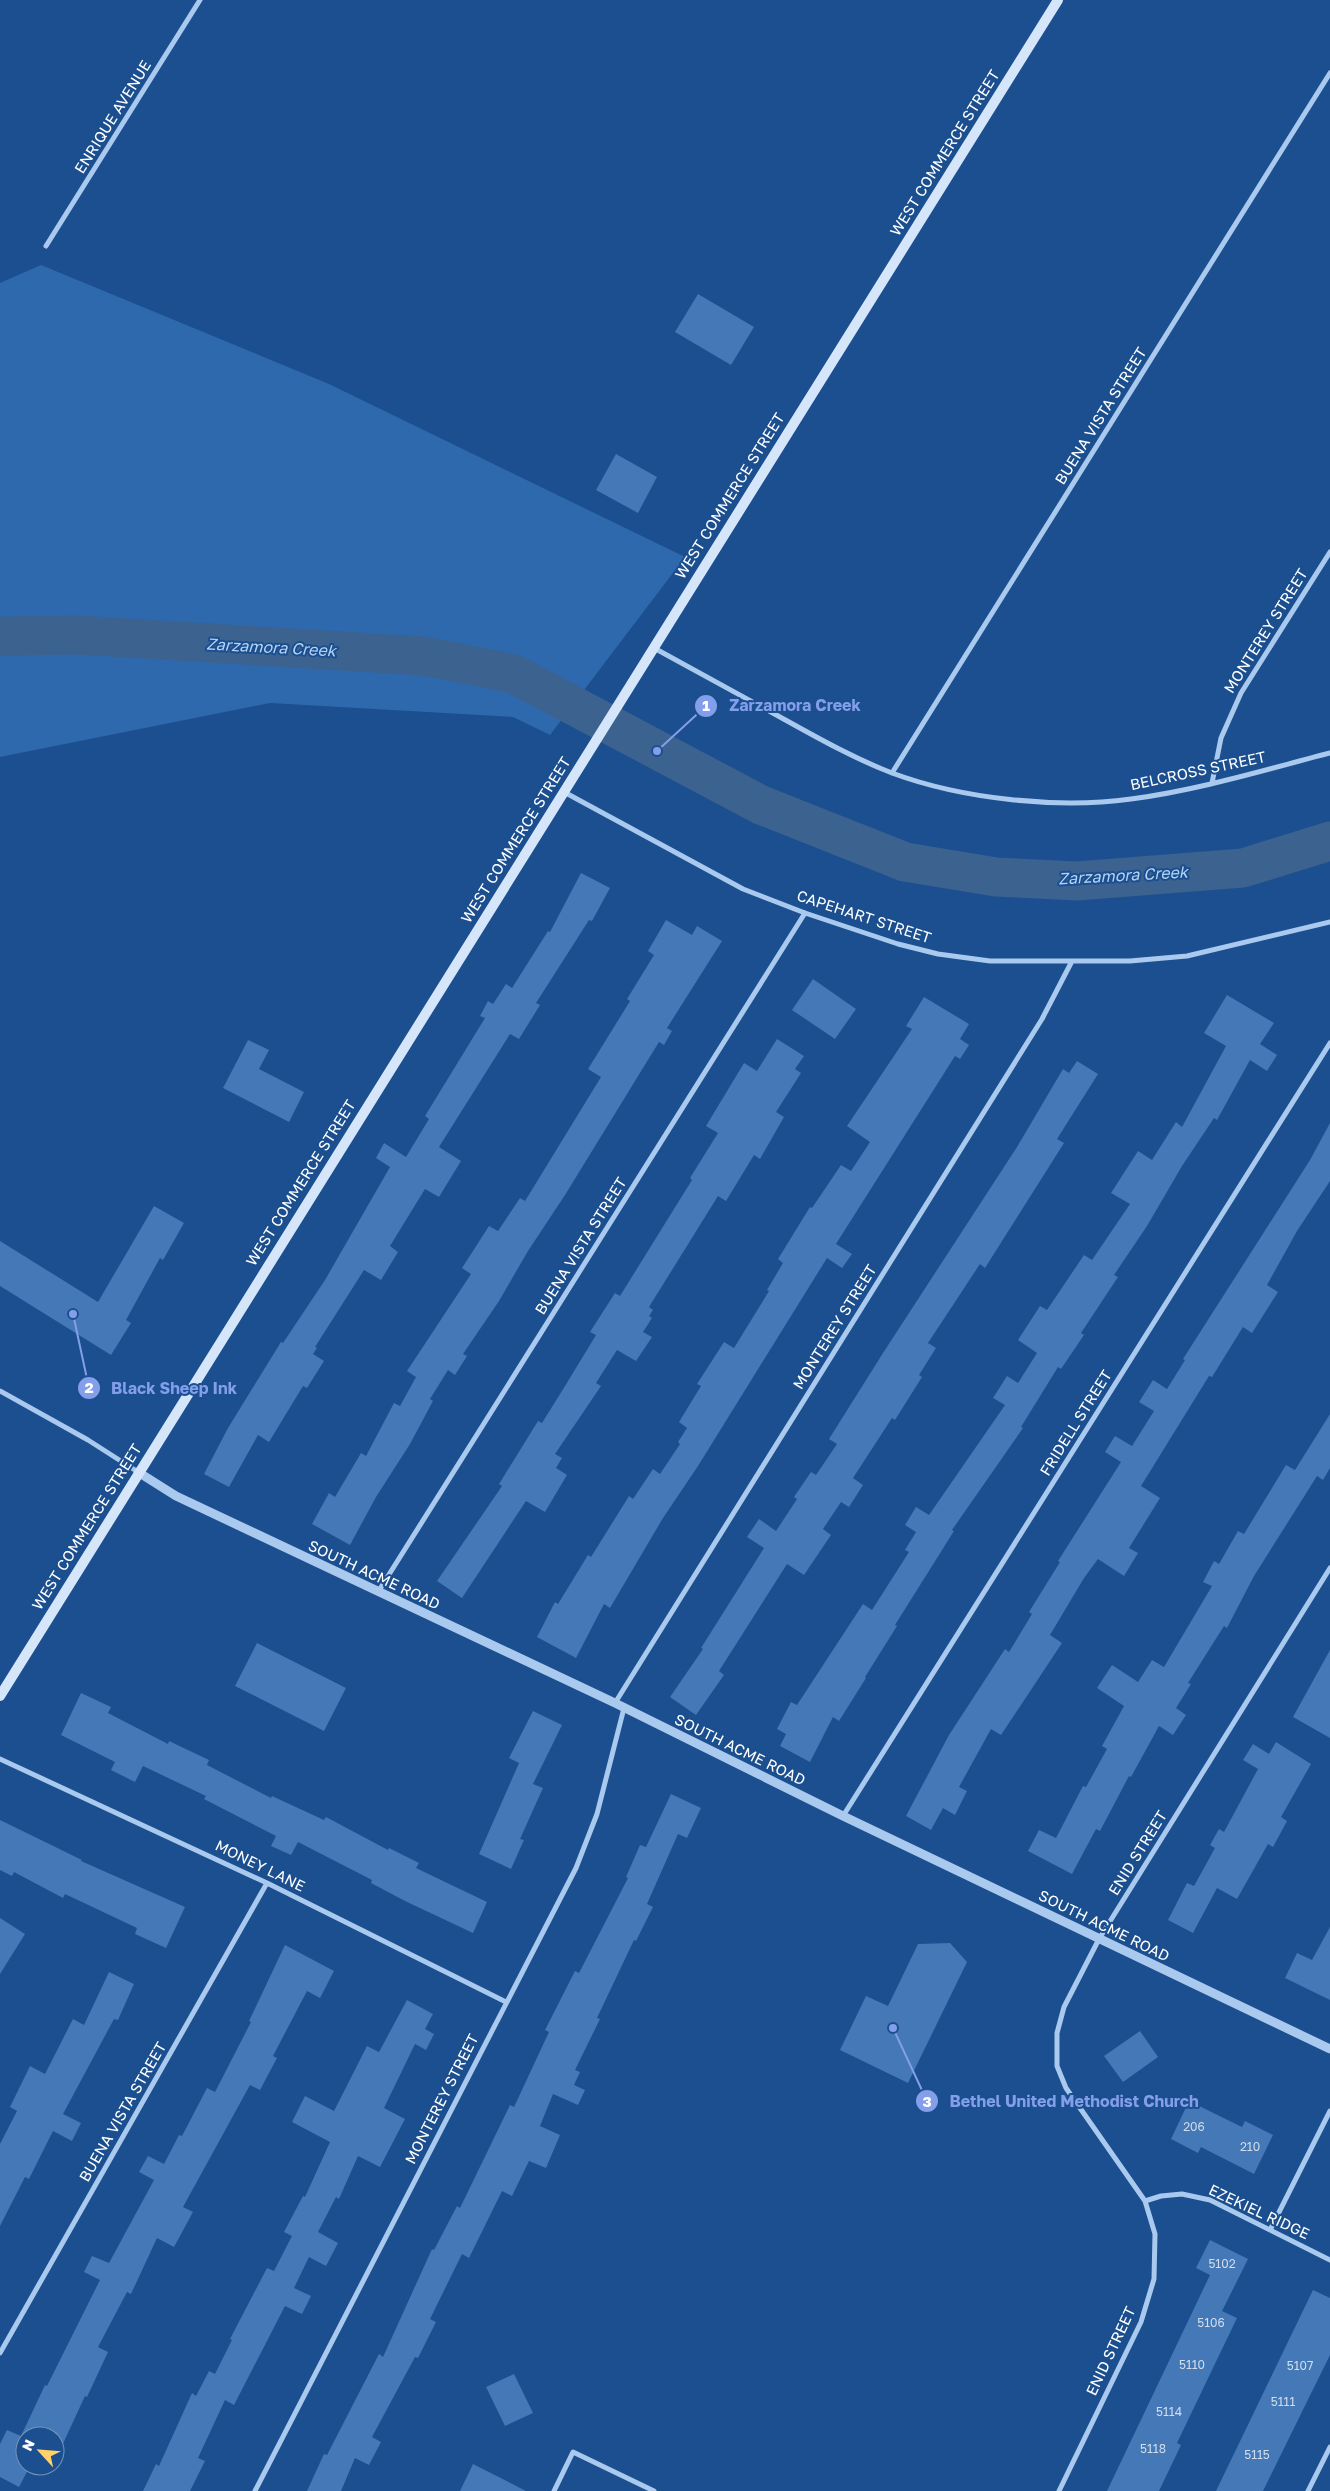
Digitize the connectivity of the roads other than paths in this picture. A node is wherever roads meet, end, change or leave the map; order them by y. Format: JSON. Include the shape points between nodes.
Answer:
{"nodes":[{"id":1,"x":200,"y":0,"type":"edge"},
{"id":2,"x":1058,"y":0,"type":"edge"},
{"id":3,"x":1330,"y":73,"type":"edge"},
{"id":4,"x":46,"y":246,"type":"dead end"},
{"id":5,"x":1330,"y":552,"type":"edge"},
{"id":6,"x":653,"y":648,"type":"junction"},
{"id":7,"x":1330,"y":753,"type":"edge"},
{"id":8,"x":892,"y":773,"type":"junction"},
{"id":9,"x":1212,"y":783,"type":"junction"},
{"id":10,"x":563,"y":792,"type":"junction"},
{"id":11,"x":805,"y":913,"type":"junction"},
{"id":12,"x":1330,"y":922,"type":"edge"},
{"id":13,"x":1071,"y":962,"type":"junction"},
{"id":14,"x":1330,"y":1043,"type":"edge"},
{"id":15,"x":0,"y":1391,"type":"edge"},
{"id":16,"x":138,"y":1472,"type":"junction"},
{"id":17,"x":1330,"y":1568,"type":"edge"},
{"id":18,"x":378,"y":1592,"type":"junction"},
{"id":19,"x":0,"y":1696,"type":"edge"},
{"id":20,"x":615,"y":1703,"type":"junction"},
{"id":21,"x":624,"y":1708,"type":"junction"},
{"id":22,"x":0,"y":1758,"type":"edge"},
{"id":23,"x":843,"y":1816,"type":"junction"},
{"id":24,"x":267,"y":1883,"type":"junction"},
{"id":25,"x":1100,"y":1939,"type":"junction"},
{"id":26,"x":506,"y":2002,"type":"junction"},
{"id":27,"x":1330,"y":2049,"type":"edge"},
{"id":28,"x":1330,"y":2111,"type":"edge"},
{"id":29,"x":1145,"y":2201,"type":"junction"},
{"id":30,"x":1270,"y":2230,"type":"junction"},
{"id":31,"x":1330,"y":2260,"type":"edge"},
{"id":32,"x":0,"y":2353,"type":"edge"},
{"id":33,"x":1330,"y":2447,"type":"edge"},
{"id":34,"x":255,"y":2491,"type":"edge"},
{"id":35,"x":554,"y":2491,"type":"edge"},
{"id":36,"x":654,"y":2491,"type":"edge"},
{"id":37,"x":1059,"y":2491,"type":"edge"},
{"id":38,"x":1308,"y":2491,"type":"edge"}],
"edges":[{"from":1,"to":4,"type":"street","name":"ENRIQUE AVENUE"},
{"from":2,"to":6,"type":"main road","name":"WEST COMMERCE STREET"},
{"from":3,"to":8,"type":"street","name":"BUENA VISTA STREET"},
{"from":5,"to":9,"type":"street","name":"MONTEREY STREET","via":[[1241,693],[1221,738]]},
{"from":6,"to":8,"type":"street","name":"BELCROSS STREET","via":[[831,745]]},
{"from":6,"to":10,"type":"main road","name":"WEST COMMERCE STREET"},
{"from":7,"to":9,"type":"street","name":"BELCROSS STREET"},
{"from":8,"to":9,"type":"street","name":"BELCROSS STREET","via":[[1009,800],[1066,803],[1129,800]]},
{"from":10,"to":11,"type":"street","name":"CAPEHART STREET","via":[[744,889]]},
{"from":10,"to":16,"type":"main road","name":"WEST COMMERCE STREET"},
{"from":11,"to":13,"type":"street","name":"CAPEHART STREET","via":[[938,954],[990,961]]},
{"from":11,"to":18,"type":"street","name":"BUENA VISTA STREET"},
{"from":12,"to":13,"type":"street","name":"CAPEHART STREET","via":[[1187,956]]},
{"from":13,"to":20,"type":"street","name":"MONTEREY STREET","via":[[1042,1019]]},
{"from":14,"to":23,"type":"street","name":"FRIDELL STREET"},
{"from":15,"to":16,"type":"street"},
{"from":16,"to":18,"type":"street","name":"SOUTH ACME ROAD","via":[[176,1496]]},
{"from":16,"to":19,"type":"main road","name":"WEST COMMERCE STREET"},
{"from":17,"to":25,"type":"street","name":"ENID STREET"},
{"from":18,"to":20,"type":"street","name":"SOUTH ACME ROAD"},
{"from":20,"to":21,"type":"street","name":"SOUTH ACME ROAD"},
{"from":21,"to":23,"type":"street","name":"SOUTH ACME ROAD"},
{"from":21,"to":26,"type":"street","name":"MONTEREY STREET","via":[[597,1814],[576,1868]]},
{"from":22,"to":24,"type":"street","name":"MONEY LANE"},
{"from":23,"to":25,"type":"street","name":"SOUTH ACME ROAD"},
{"from":24,"to":26,"type":"street","name":"MONEY LANE"},
{"from":24,"to":32,"type":"street","name":"BUENA VISTA STREET"},
{"from":25,"to":27,"type":"street","name":"SOUTH ACME ROAD"},
{"from":25,"to":29,"type":"street","name":"ENID STREET","via":[[1064,2007],[1057,2033],[1057,2066],[1066,2088]]},
{"from":26,"to":34,"type":"street","name":"MONTEREY STREET"},
{"from":28,"to":30,"type":"street"},
{"from":29,"to":30,"type":"street","name":"EZEKIEL RIDGE","via":[[1182,2194],[1210,2200]]},
{"from":29,"to":37,"type":"street","name":"ENID STREET","via":[[1155,2234],[1154,2279],[1141,2322]]},
{"from":30,"to":31,"type":"street","name":"EZEKIEL RIDGE"},
{"from":33,"to":38,"type":"street"},
{"from":35,"to":36,"type":"street","via":[[573,2452]]}]}
